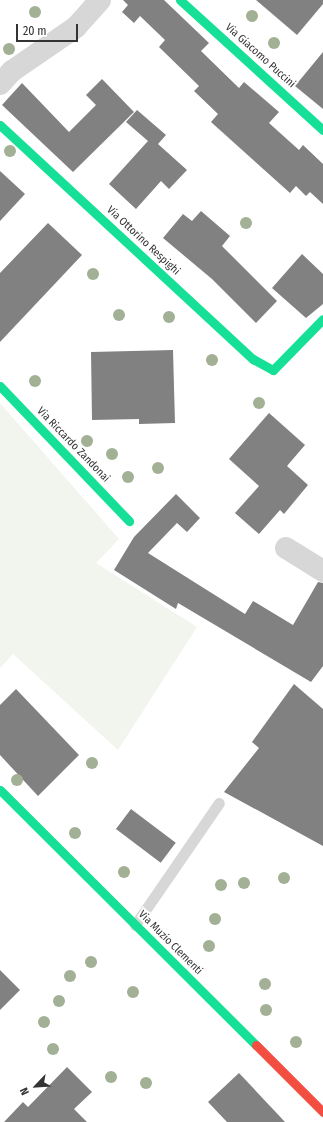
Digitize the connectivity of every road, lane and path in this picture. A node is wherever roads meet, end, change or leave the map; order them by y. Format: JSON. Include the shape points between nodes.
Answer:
{"nodes":[{"id":1,"x":100,"y":0,"type":"edge"},
{"id":2,"x":180,"y":0,"type":"edge"},
{"id":3,"x":0,"y":84,"type":"edge"},
{"id":4,"x":0,"y":125,"type":"edge"},
{"id":5,"x":323,"y":130,"type":"edge"},
{"id":6,"x":323,"y":319,"type":"edge"},
{"id":7,"x":0,"y":386,"type":"edge"},
{"id":8,"x":129,"y":521,"type":"dead end"},
{"id":9,"x":286,"y":548,"type":"dead end"},
{"id":10,"x":323,"y":571,"type":"edge"},
{"id":11,"x":0,"y":790,"type":"edge"},
{"id":12,"x":219,"y":803,"type":"dead end"},
{"id":13,"x":135,"y":925,"type":"junction"},
{"id":14,"x":323,"y":1112,"type":"edge"}],
"edges":[{"from":1,"to":3,"type":"street","via":[[76,27],[12,71]]},
{"from":2,"to":5,"type":"street","name":"Via Giacomo Puccini"},
{"from":4,"to":6,"type":"street","name":"Via Ottorino Respighi","via":[[253,359],[273,370]]},
{"from":7,"to":8,"type":"street","name":"Via Riccardo Zandonai"},
{"from":9,"to":10,"type":"street"},
{"from":11,"to":13,"type":"street","name":"Via Muzio Clementi"},
{"from":12,"to":13,"type":"lane"},
{"from":13,"to":14,"type":"street","name":"Via Muzio Clementi"}]}
